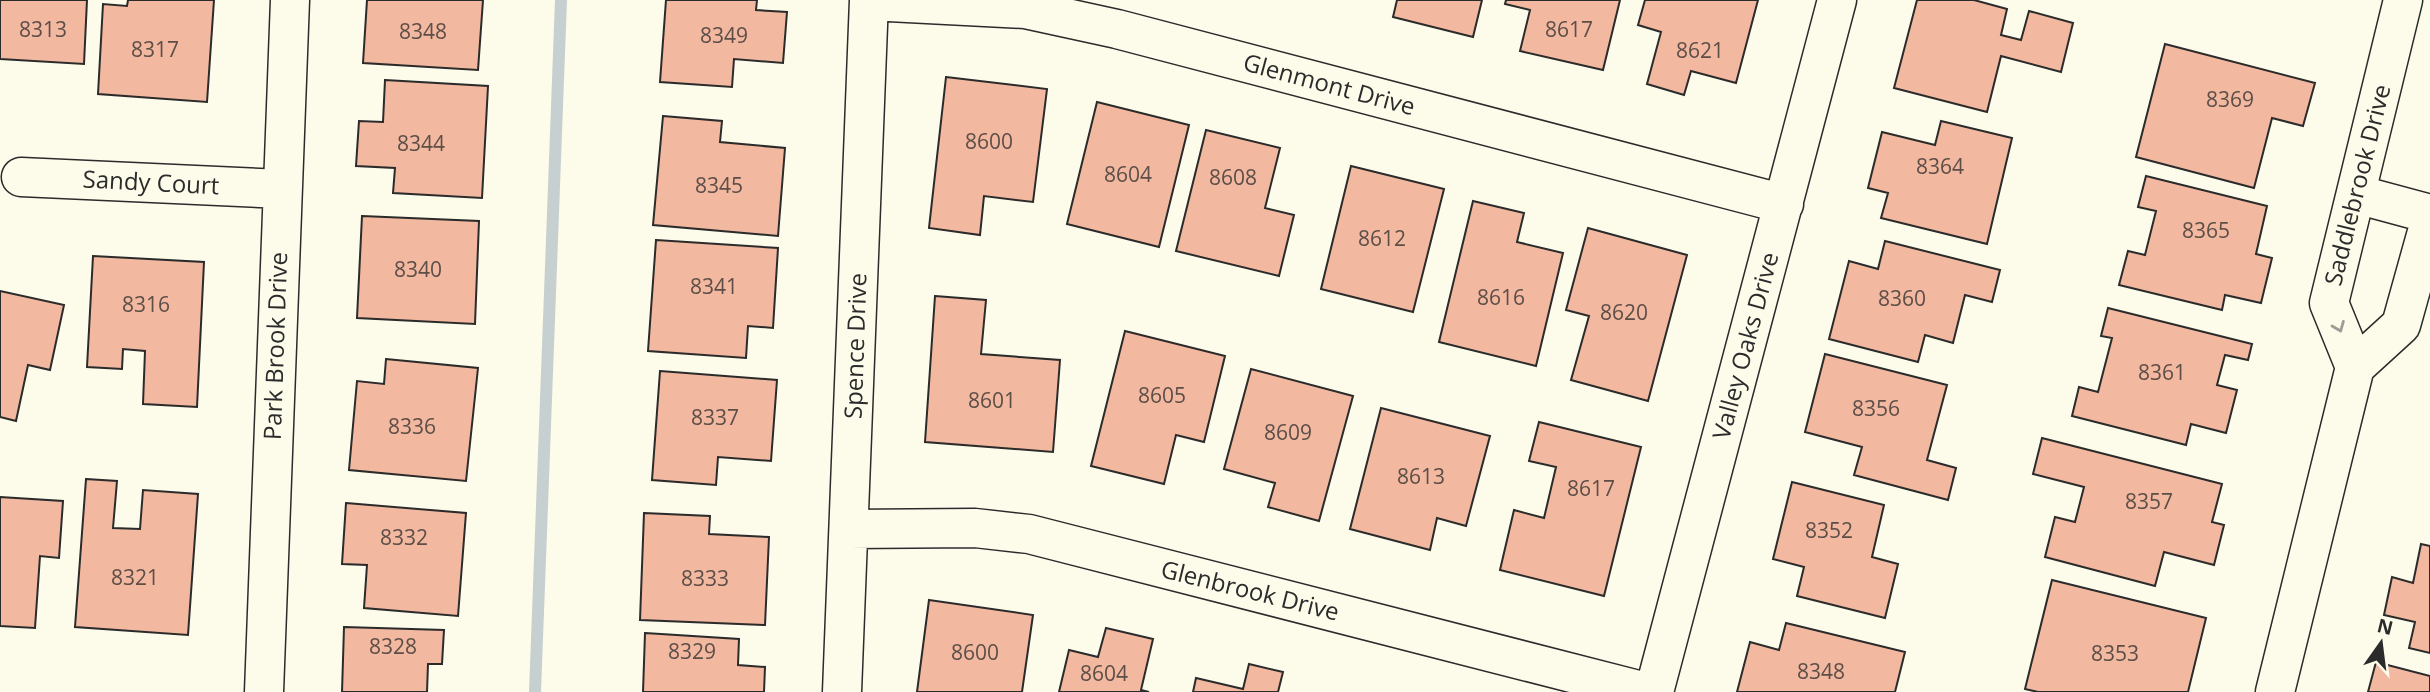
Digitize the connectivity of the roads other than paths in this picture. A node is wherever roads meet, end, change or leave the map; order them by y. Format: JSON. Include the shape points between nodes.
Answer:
{"nodes":[{"id":1,"x":290,"y":0,"type":"edge"},
{"id":2,"x":1838,"y":0,"type":"edge"},
{"id":3,"x":2403,"y":0,"type":"edge"},
{"id":4,"x":869,"y":1,"type":"edge"},
{"id":5,"x":21,"y":177,"type":"dead end"},
{"id":6,"x":282,"y":189,"type":"junction"},
{"id":7,"x":2356,"y":194,"type":"junction"},
{"id":8,"x":1784,"y":204,"type":"junction"},
{"id":9,"x":2430,"y":214,"type":"edge"},
{"id":10,"x":2430,"y":221,"type":"edge"},
{"id":11,"x":2355,"y":367,"type":"junction"},
{"id":12,"x":849,"y":529,"type":"junction"},
{"id":13,"x":264,"y":692,"type":"edge"},
{"id":14,"x":842,"y":692,"type":"edge"},
{"id":15,"x":1646,"y":692,"type":"edge"},
{"id":16,"x":1654,"y":692,"type":"edge"},
{"id":17,"x":2275,"y":692,"type":"edge"}],
"edges":[{"from":1,"to":6,"type":"street","name":"Park Brook Drive"},
{"from":2,"to":8,"type":"street","name":"Valley Oaks Drive"},
{"from":3,"to":7,"type":"street","name":"Saddlebrook Drive"},
{"from":4,"to":8,"type":"street","name":"Glenmont Drive","via":[[1025,9],[1104,26]]},
{"from":4,"to":12,"type":"street","name":"Spence Drive"},
{"from":5,"to":6,"type":"street","name":"Sandy Court"},
{"from":6,"to":13,"type":"street","name":"Park Brook Drive"},
{"from":7,"to":9,"type":"street"},
{"from":7,"to":11,"type":"street","name":"Saddlebrook Drive","one_way":true,"via":[[2329,303]]},
{"from":8,"to":16,"type":"street","name":"Valley Oaks Drive"},
{"from":10,"to":11,"type":"street","via":[[2401,325]]},
{"from":11,"to":17,"type":"street"},
{"from":12,"to":14,"type":"street","name":"Spence Drive"},
{"from":12,"to":15,"type":"street","name":"Glenbrook Drive","via":[[975,528],[1029,534]]}]}
